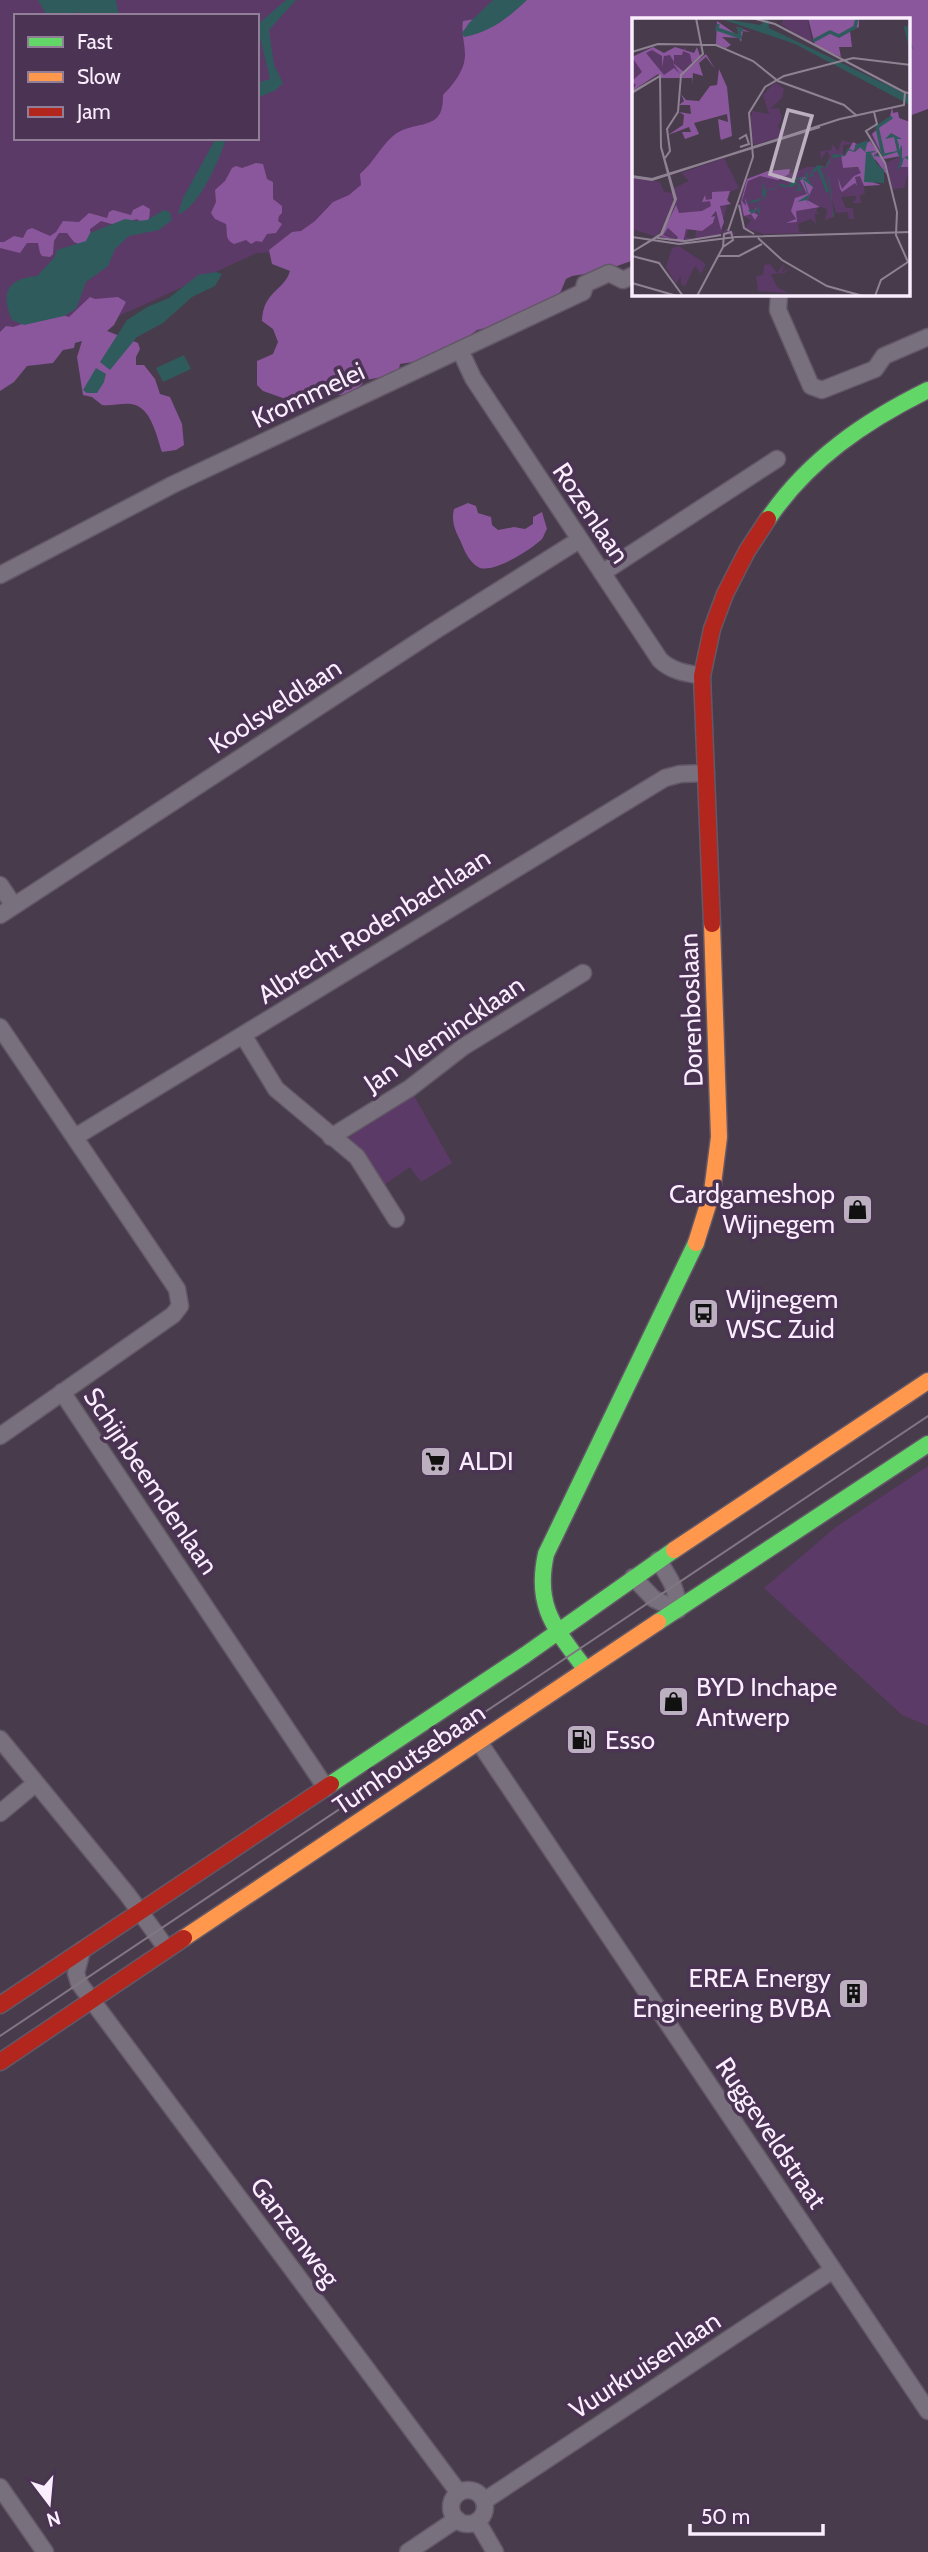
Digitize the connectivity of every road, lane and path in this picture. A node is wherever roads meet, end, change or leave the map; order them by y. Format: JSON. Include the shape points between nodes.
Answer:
{"nodes":[{"id":1,"x":632,"y":276,"type":"edge"},
{"id":2,"x":779,"y":296,"type":"edge"},
{"id":3,"x":928,"y":337,"type":"edge"},
{"id":4,"x":460,"y":350,"type":"junction"},
{"id":5,"x":928,"y":390,"type":"edge"},
{"id":6,"x":777,"y":459,"type":"dead end"},
{"id":7,"x":579,"y":540,"type":"junction"},
{"id":8,"x":602,"y":573,"type":"junction"},
{"id":9,"x":0,"y":575,"type":"edge"},
{"id":10,"x":702,"y":676,"type":"junction"},
{"id":11,"x":706,"y":773,"type":"junction"},
{"id":12,"x":0,"y":885,"type":"edge"},
{"id":13,"x":15,"y":906,"type":"junction"},
{"id":14,"x":0,"y":915,"type":"edge"},
{"id":15,"x":583,"y":973,"type":"dead end"},
{"id":16,"x":0,"y":1027,"type":"edge"},
{"id":17,"x":243,"y":1035,"type":"junction"},
{"id":18,"x":75,"y":1137,"type":"junction"},
{"id":19,"x":331,"y":1137,"type":"junction"},
{"id":20,"x":396,"y":1219,"type":"dead end"},
{"id":21,"x":928,"y":1381,"type":"edge"},
{"id":22,"x":62,"y":1392,"type":"junction"},
{"id":23,"x":0,"y":1436,"type":"edge"},
{"id":24,"x":928,"y":1444,"type":"edge"},
{"id":25,"x":659,"y":1560,"type":"junction"},
{"id":26,"x":633,"y":1577,"type":"junction"},
{"id":27,"x":678,"y":1610,"type":"junction"},
{"id":28,"x":558,"y":1630,"type":"junction"},
{"id":29,"x":586,"y":1670,"type":"junction"},
{"id":30,"x":0,"y":1740,"type":"edge"},
{"id":31,"x":479,"y":1742,"type":"junction"},
{"id":32,"x":36,"y":1783,"type":"junction"},
{"id":33,"x":326,"y":1788,"type":"junction"},
{"id":34,"x":0,"y":1813,"type":"edge"},
{"id":35,"x":140,"y":1911,"type":"junction"},
{"id":36,"x":167,"y":1949,"type":"junction"},
{"id":37,"x":82,"y":1950,"type":"junction"},
{"id":38,"x":92,"y":2001,"type":"junction"},
{"id":39,"x":0,"y":2005,"type":"edge"},
{"id":40,"x":0,"y":2062,"type":"edge"},
{"id":41,"x":834,"y":2270,"type":"junction"},
{"id":42,"x":928,"y":2411,"type":"edge"},
{"id":43,"x":0,"y":2487,"type":"edge"},
{"id":44,"x":459,"y":2493,"type":"junction"},
{"id":45,"x":484,"y":2501,"type":"junction"},
{"id":46,"x":457,"y":2519,"type":"junction"},
{"id":47,"x":477,"y":2521,"type":"junction"},
{"id":48,"x":45,"y":2552,"type":"edge"},
{"id":49,"x":408,"y":2552,"type":"edge"},
{"id":50,"x":495,"y":2552,"type":"edge"}],
"edges":[{"from":1,"to":4,"type":"street","name":"Krommelei","via":[[623,280],[609,273],[585,284],[583,292]]},
{"from":2,"to":3,"type":"street","via":[[778,310],[811,386],[822,390],[875,369],[884,356]]},
{"from":4,"to":7,"type":"street","name":"Rozenlaan","via":[[473,378]]},
{"from":4,"to":9,"type":"street","name":"Krommelei","via":[[174,484]]},
{"from":5,"to":10,"type":"main road","name":"Dorenboslaan","via":[[842,442],[791,490],[737,570],[718,613]]},
{"from":6,"to":8,"type":"street"},
{"from":7,"to":8,"type":"street","name":"Rozenlaan"},
{"from":7,"to":13,"type":"street","name":"Koolsveldlaan"},
{"from":8,"to":10,"type":"street","name":"Rozenlaan","via":[[660,660],[668,668]]},
{"from":10,"to":11,"type":"main road","name":"Dorenboslaan"},
{"from":11,"to":17,"type":"street","name":"Albrecht Rodenbachlaan","via":[[665,778]]},
{"from":11,"to":28,"type":"main road","name":"Dorenboslaan","via":[[720,1122],[715,1186],[700,1235],[546,1550],[539,1591]]},
{"from":12,"to":13,"type":"street"},
{"from":13,"to":14,"type":"street","name":"Koolsveldlaan"},
{"from":15,"to":19,"type":"street","name":"Jan Vlemincklaan"},
{"from":16,"to":18,"type":"street","name":"Schijnbeemdenlaan"},
{"from":17,"to":18,"type":"street","name":"Albrecht Rodenbachlaan"},
{"from":17,"to":19,"type":"street","via":[[276,1089]]},
{"from":18,"to":22,"type":"street","name":"Schijnbeemdenlaan","via":[[177,1289],[180,1306]]},
{"from":19,"to":20,"type":"street","via":[[358,1157]]},
{"from":21,"to":25,"type":"main road","name":"Turnhoutsebaan"},
{"from":22,"to":23,"type":"street"},
{"from":22,"to":33,"type":"street","name":"Schijnbeemdenlaan"},
{"from":24,"to":27,"type":"main road","name":"Turnhoutsebaan"},
{"from":25,"to":26,"type":"main road","name":"Turnhoutsebaan"},
{"from":25,"to":27,"type":"street","via":[[672,1581]]},
{"from":26,"to":27,"type":"street","via":[[654,1599]]},
{"from":26,"to":28,"type":"main road","name":"Turnhoutsebaan"},
{"from":27,"to":29,"type":"main road","name":"Turnhoutsebaan"},
{"from":28,"to":29,"type":"main road","name":"Dorenboslaan"},
{"from":28,"to":33,"type":"main road","name":"Turnhoutsebaan"},
{"from":29,"to":31,"type":"main road","name":"Turnhoutsebaan"},
{"from":30,"to":32,"type":"street"},
{"from":31,"to":36,"type":"main road","name":"Turnhoutsebaan"},
{"from":31,"to":41,"type":"street","name":"Ruggeveldstraat"},
{"from":32,"to":34,"type":"street"},
{"from":32,"to":35,"type":"street"},
{"from":33,"to":35,"type":"main road","name":"Turnhoutsebaan"},
{"from":35,"to":36,"type":"street"},
{"from":35,"to":37,"type":"main road","name":"Turnhoutsebaan"},
{"from":36,"to":38,"type":"main road","name":"Turnhoutsebaan"},
{"from":37,"to":38,"type":"street","via":[[76,1973]]},
{"from":37,"to":39,"type":"main road","name":"Turnhoutsebaan"},
{"from":38,"to":40,"type":"main road","name":"Turnhoutsebaan"},
{"from":38,"to":44,"type":"street","name":"Ganzenweg"},
{"from":41,"to":42,"type":"street","name":"Ruggeveldstraat"},
{"from":41,"to":45,"type":"street","name":"Vuurkruisenlaan"},
{"from":43,"to":48,"type":"street"},
{"from":44,"to":45,"type":"street","via":[[476,2492]]},
{"from":44,"to":46,"type":"street","via":[[451,2509]]},
{"from":45,"to":47,"type":"street","via":[[484,2512]]},
{"from":46,"to":47,"type":"street","via":[[467,2524]]},
{"from":46,"to":49,"type":"street"},
{"from":47,"to":50,"type":"street"}]}
